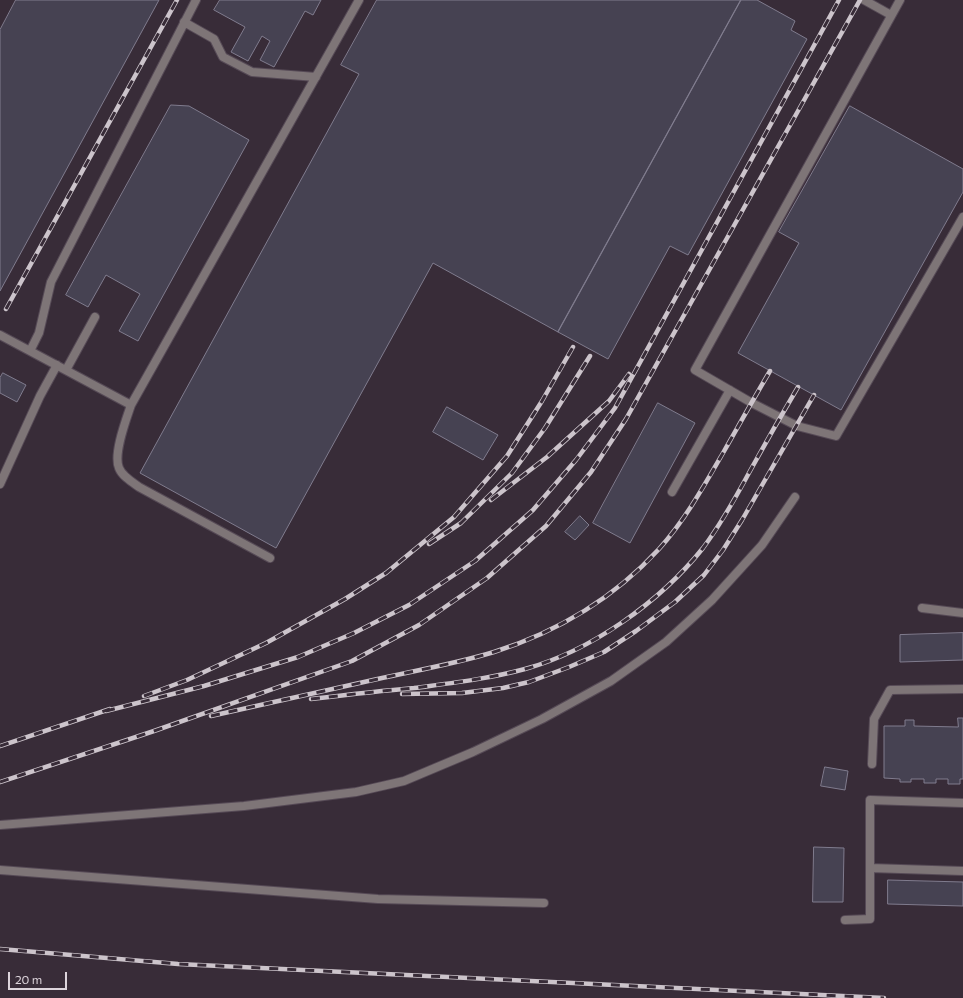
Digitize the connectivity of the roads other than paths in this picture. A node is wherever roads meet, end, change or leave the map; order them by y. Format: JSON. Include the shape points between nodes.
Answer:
{"nodes":[{"id":1,"x":196,"y":0,"type":"edge"},
{"id":2,"x":359,"y":0,"type":"edge"},
{"id":3,"x":864,"y":0,"type":"edge"},
{"id":4,"x":900,"y":0,"type":"edge"},
{"id":5,"x":891,"y":15,"type":"junction"},
{"id":6,"x":184,"y":22,"type":"junction"},
{"id":7,"x":316,"y":77,"type":"junction"},
{"id":8,"x":963,"y":217,"type":"edge"},
{"id":9,"x":95,"y":317,"type":"dead end"},
{"id":10,"x":0,"y":335,"type":"edge"},
{"id":11,"x":30,"y":351,"type":"junction"},
{"id":12,"x":57,"y":365,"type":"junction"},
{"id":13,"x":66,"y":370,"type":"junction"},
{"id":14,"x":730,"y":390,"type":"junction"},
{"id":15,"x":131,"y":405,"type":"junction"},
{"id":16,"x":0,"y":484,"type":"edge"},
{"id":17,"x":672,"y":492,"type":"dead end"},
{"id":18,"x":795,"y":497,"type":"dead end"},
{"id":19,"x":270,"y":558,"type":"dead end"},
{"id":20,"x":922,"y":608,"type":"dead end"},
{"id":21,"x":963,"y":613,"type":"edge"},
{"id":22,"x":963,"y":689,"type":"edge"},
{"id":23,"x":872,"y":764,"type":"dead end"},
{"id":24,"x":963,"y":803,"type":"edge"},
{"id":25,"x":0,"y":825,"type":"edge"},
{"id":26,"x":870,"y":868,"type":"junction"},
{"id":27,"x":0,"y":870,"type":"edge"},
{"id":28,"x":963,"y":871,"type":"edge"},
{"id":29,"x":544,"y":903,"type":"dead end"},
{"id":30,"x":845,"y":920,"type":"dead end"}],
"edges":[{"from":1,"to":6,"type":"lane"},
{"from":2,"to":7,"type":"lane"},
{"from":3,"to":5,"type":"lane"},
{"from":4,"to":5,"type":"lane"},
{"from":5,"to":14,"type":"lane","via":[[695,370]]},
{"from":6,"to":7,"type":"lane","via":[[214,40],[223,56],[252,72]]},
{"from":6,"to":11,"type":"lane","via":[[51,282],[39,333]]},
{"from":7,"to":15,"type":"lane"},
{"from":8,"to":14,"type":"lane","via":[[836,436],[797,426]]},
{"from":9,"to":13,"type":"lane"},
{"from":10,"to":11,"type":"lane"},
{"from":11,"to":12,"type":"lane"},
{"from":12,"to":13,"type":"lane"},
{"from":12,"to":16,"type":"lane"},
{"from":13,"to":15,"type":"lane"},
{"from":14,"to":17,"type":"lane"},
{"from":15,"to":19,"type":"lane","via":[[117,452],[118,468],[127,479]]},
{"from":18,"to":25,"type":"lane","via":[[762,545],[712,600],[666,642],[611,681],[542,719],[404,781],[356,792],[244,806]]},
{"from":20,"to":21,"type":"lane"},
{"from":22,"to":23,"type":"lane","via":[[890,690],[874,719]]},
{"from":24,"to":26,"type":"lane","via":[[870,800]]},
{"from":26,"to":28,"type":"lane"},
{"from":26,"to":30,"type":"lane","via":[[870,919]]},
{"from":27,"to":29,"type":"lane","via":[[378,898]]}]}
